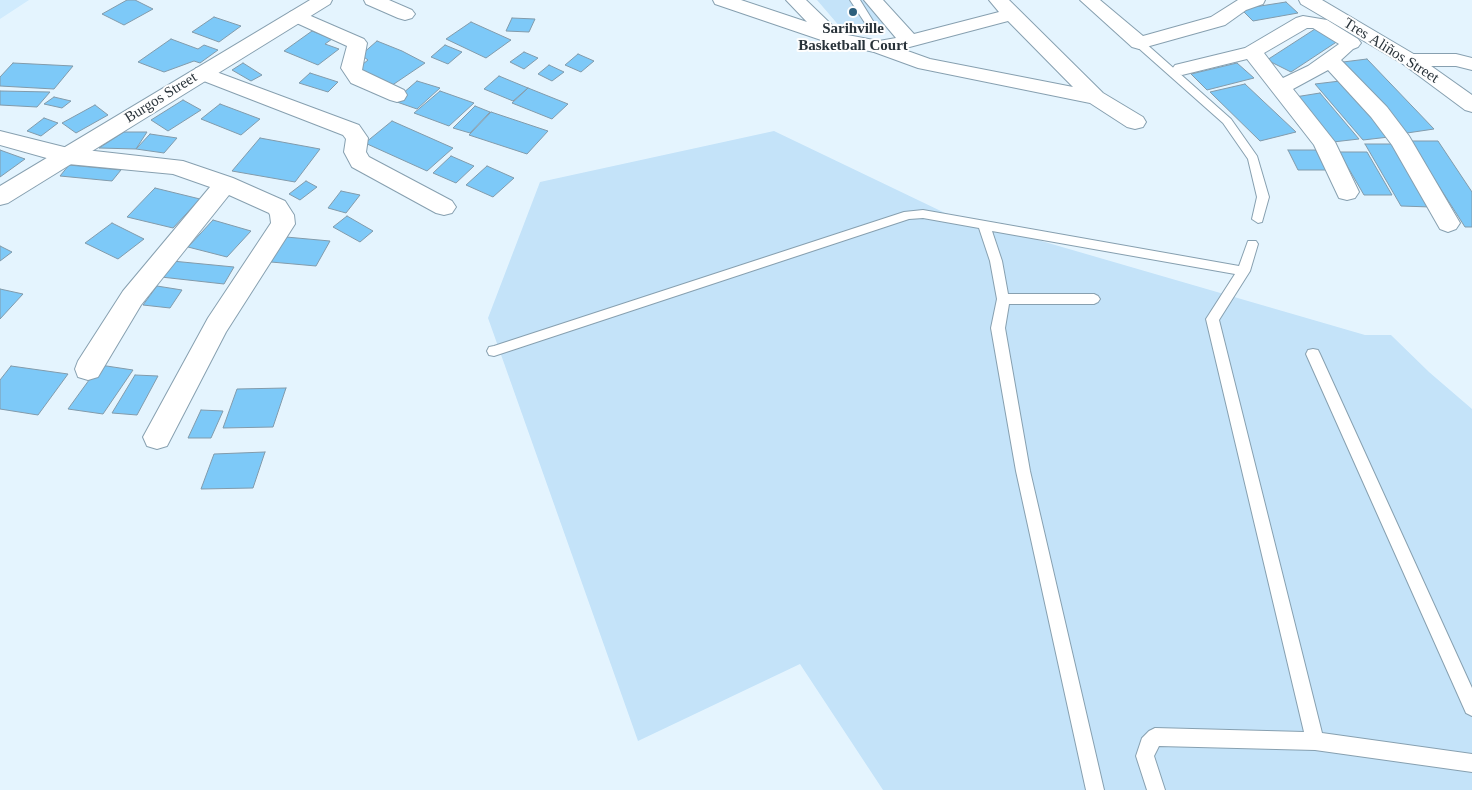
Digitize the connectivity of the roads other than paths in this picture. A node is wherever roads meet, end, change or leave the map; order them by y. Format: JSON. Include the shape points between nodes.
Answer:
{"nodes":[{"id":1,"x":323,"y":0,"type":"edge"},
{"id":2,"x":372,"y":0,"type":"edge"},
{"id":3,"x":722,"y":0,"type":"edge"},
{"id":4,"x":795,"y":0,"type":"edge"},
{"id":5,"x":855,"y":0,"type":"edge"},
{"id":6,"x":874,"y":0,"type":"edge"},
{"id":7,"x":998,"y":0,"type":"edge"},
{"id":8,"x":1089,"y":0,"type":"edge"},
{"id":9,"x":1256,"y":0,"type":"edge"},
{"id":10,"x":1308,"y":0,"type":"edge"},
{"id":11,"x":405,"y":14,"type":"dead end"},
{"id":12,"x":1013,"y":14,"type":"junction"},
{"id":13,"x":297,"y":16,"type":"junction"},
{"id":14,"x":868,"y":21,"type":"dead end"},
{"id":15,"x":834,"y":38,"type":"junction"},
{"id":16,"x":1358,"y":38,"type":"junction"},
{"id":17,"x":910,"y":41,"type":"junction"},
{"id":18,"x":1139,"y":43,"type":"junction"},
{"id":19,"x":880,"y":47,"type":"junction"},
{"id":20,"x":1252,"y":52,"type":"junction"},
{"id":21,"x":1330,"y":60,"type":"junction"},
{"id":22,"x":1410,"y":60,"type":"junction"},
{"id":23,"x":1472,"y":64,"type":"edge"},
{"id":24,"x":1182,"y":69,"type":"dead end"},
{"id":25,"x":202,"y":73,"type":"junction"},
{"id":26,"x":1281,"y":88,"type":"junction"},
{"id":27,"x":397,"y":95,"type":"dead end"},
{"id":28,"x":1096,"y":98,"type":"junction"},
{"id":29,"x":1472,"y":104,"type":"edge"},
{"id":30,"x":1135,"y":122,"type":"dead end"},
{"id":31,"x":0,"y":138,"type":"edge"},
{"id":32,"x":68,"y":156,"type":"junction"},
{"id":33,"x":225,"y":184,"type":"junction"},
{"id":34,"x":1347,"y":192,"type":"dead end"},
{"id":35,"x":0,"y":197,"type":"edge"},
{"id":36,"x":444,"y":207,"type":"dead end"},
{"id":37,"x":1258,"y":219,"type":"dead end"},
{"id":38,"x":1448,"y":223,"type":"dead end"},
{"id":39,"x":984,"y":225,"type":"junction"},
{"id":40,"x":1252,"y":244,"type":"dead end"},
{"id":41,"x":1244,"y":271,"type":"junction"},
{"id":42,"x":1003,"y":299,"type":"junction"},
{"id":43,"x":1094,"y":299,"type":"dead end"},
{"id":44,"x":494,"y":351,"type":"dead end"},
{"id":45,"x":1313,"y":354,"type":"dead end"},
{"id":46,"x":88,"y":369,"type":"dead end"},
{"id":47,"x":157,"y":438,"type":"dead end"},
{"id":48,"x":1472,"y":707,"type":"edge"},
{"id":49,"x":1315,"y":741,"type":"junction"},
{"id":50,"x":1472,"y":763,"type":"edge"},
{"id":51,"x":1095,"y":790,"type":"edge"},
{"id":52,"x":1156,"y":790,"type":"edge"}],
"edges":[{"from":1,"to":13,"type":"street","name":"Burgos Street"},
{"from":2,"to":11,"type":"street"},
{"from":3,"to":15,"type":"street"},
{"from":4,"to":15,"type":"street"},
{"from":5,"to":14,"type":"lane"},
{"from":6,"to":17,"type":"street"},
{"from":7,"to":12,"type":"street"},
{"from":8,"to":18,"type":"street"},
{"from":9,"to":18,"type":"street","via":[[1239,6],[1218,21]]},
{"from":10,"to":16,"type":"street","name":"Tres Aliños Street"},
{"from":12,"to":17,"type":"street"},
{"from":12,"to":28,"type":"street"},
{"from":13,"to":25,"type":"street","name":"Burgos Street"},
{"from":13,"to":27,"type":"street","via":[[357,43],[351,68],[353,73]]},
{"from":15,"to":19,"type":"street"},
{"from":16,"to":20,"type":"street","via":[[1320,24],[1303,22]]},
{"from":16,"to":21,"type":"street"},
{"from":16,"to":22,"type":"street","name":"Tres Aliños Street"},
{"from":17,"to":19,"type":"street"},
{"from":18,"to":37,"type":"lane","via":[[1228,121],[1253,159],[1263,197]]},
{"from":19,"to":28,"type":"street","via":[[925,64]]},
{"from":20,"to":24,"type":"street"},
{"from":20,"to":26,"type":"street"},
{"from":21,"to":26,"type":"street"},
{"from":21,"to":38,"type":"street","via":[[1379,112],[1400,141]]},
{"from":22,"to":23,"type":"street","via":[[1456,60]]},
{"from":22,"to":29,"type":"street","name":"Tres Aliños Street"},
{"from":25,"to":32,"type":"street","name":"Burgos Street"},
{"from":25,"to":36,"type":"street","via":[[351,130],[357,138],[355,152],[360,162]]},
{"from":26,"to":34,"type":"street","via":[[1324,142]]},
{"from":28,"to":30,"type":"street"},
{"from":31,"to":32,"type":"street"},
{"from":32,"to":33,"type":"street","via":[[175,166]]},
{"from":32,"to":35,"type":"street","name":"Burgos Street"},
{"from":33,"to":46,"type":"street","via":[[132,298]]},
{"from":33,"to":47,"type":"street","via":[[277,207],[283,224],[217,325]]},
{"from":39,"to":41,"type":"lane"},
{"from":39,"to":42,"type":"lane","via":[[996,261]]},
{"from":39,"to":44,"type":"lane","via":[[924,214],[908,215]]},
{"from":40,"to":41,"type":"lane"},
{"from":41,"to":49,"type":"lane","via":[[1212,319]]},
{"from":42,"to":43,"type":"lane"},
{"from":42,"to":51,"type":"lane","via":[[998,328],[1022,471]]},
{"from":45,"to":48,"type":"lane"},
{"from":49,"to":50,"type":"lane"},
{"from":49,"to":52,"type":"lane","via":[[1155,738],[1148,744],[1145,756]]}]}
